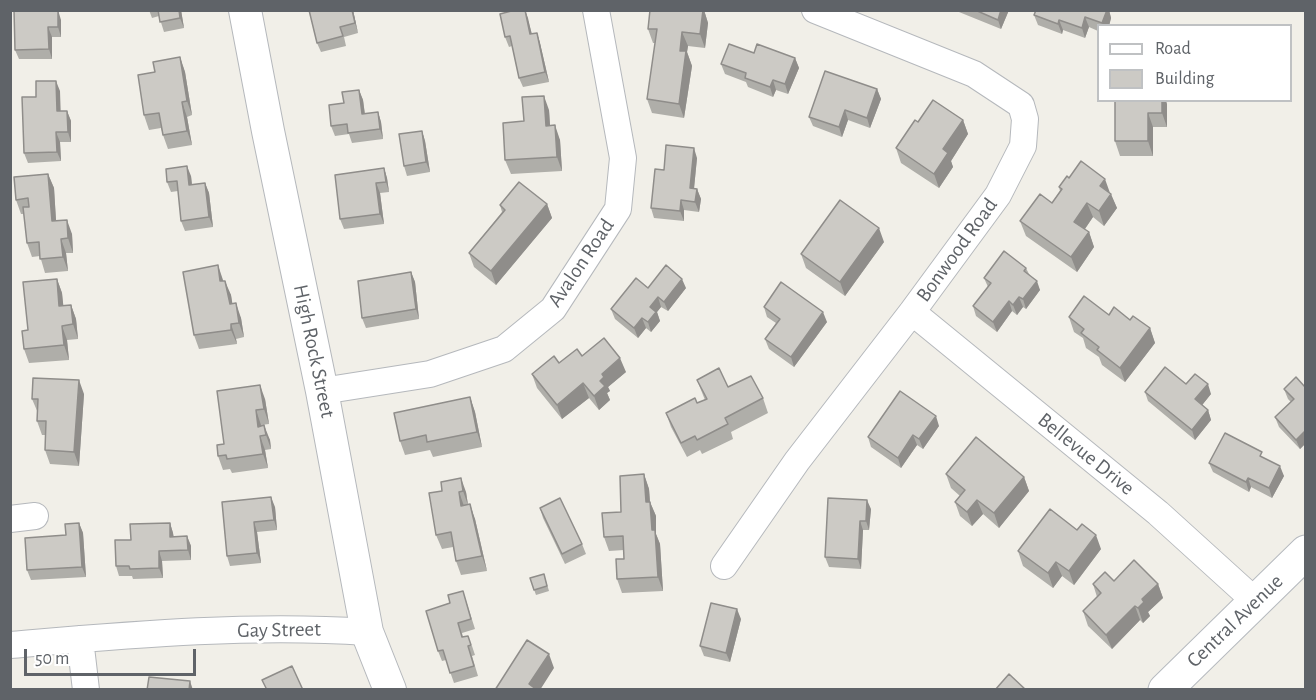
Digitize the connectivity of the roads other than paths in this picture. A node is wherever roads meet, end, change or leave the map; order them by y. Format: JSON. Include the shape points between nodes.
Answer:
{"nodes":[{"id":1,"x":245,"y":10,"type":"edge"},
{"id":2,"x":596,"y":10,"type":"edge"},
{"id":3,"x":814,"y":10,"type":"edge"},
{"id":4,"x":912,"y":312,"type":"junction"},
{"id":5,"x":322,"y":391,"type":"junction"},
{"id":6,"x":1305,"y":552,"type":"edge"},
{"id":7,"x":724,"y":566,"type":"dead end"},
{"id":8,"x":1256,"y":601,"type":"junction"},
{"id":9,"x":367,"y":632,"type":"junction"},
{"id":10,"x":80,"y":639,"type":"junction"},
{"id":11,"x":10,"y":645,"type":"edge"},
{"id":12,"x":86,"y":690,"type":"edge"},
{"id":13,"x":390,"y":690,"type":"edge"},
{"id":14,"x":1165,"y":690,"type":"edge"}],
"edges":[{"from":1,"to":5,"type":"street","name":"High Rock Street"},
{"from":2,"to":5,"type":"street","name":"Avalon Road","via":[[623,158],[618,209],[553,309],[504,349],[430,374]]},
{"from":3,"to":4,"type":"street","name":"Bonwood Road","via":[[974,74],[1021,105],[1025,119],[1023,146],[998,195]]},
{"from":4,"to":7,"type":"street","name":"Bonwood Road","via":[[797,461]]},
{"from":4,"to":8,"type":"street","name":"Bellevue Drive","via":[[1158,513]]},
{"from":5,"to":9,"type":"street","name":"High Rock Street"},
{"from":6,"to":8,"type":"main road","name":"Central Avenue"},
{"from":8,"to":14,"type":"main road","name":"Central Avenue"},
{"from":9,"to":10,"type":"street","name":"Gay Street","via":[[320,628],[157,632]]},
{"from":9,"to":13,"type":"street","name":"High Rock Street"},
{"from":10,"to":11,"type":"street","name":"Gay Street"},
{"from":10,"to":12,"type":"street"}]}
